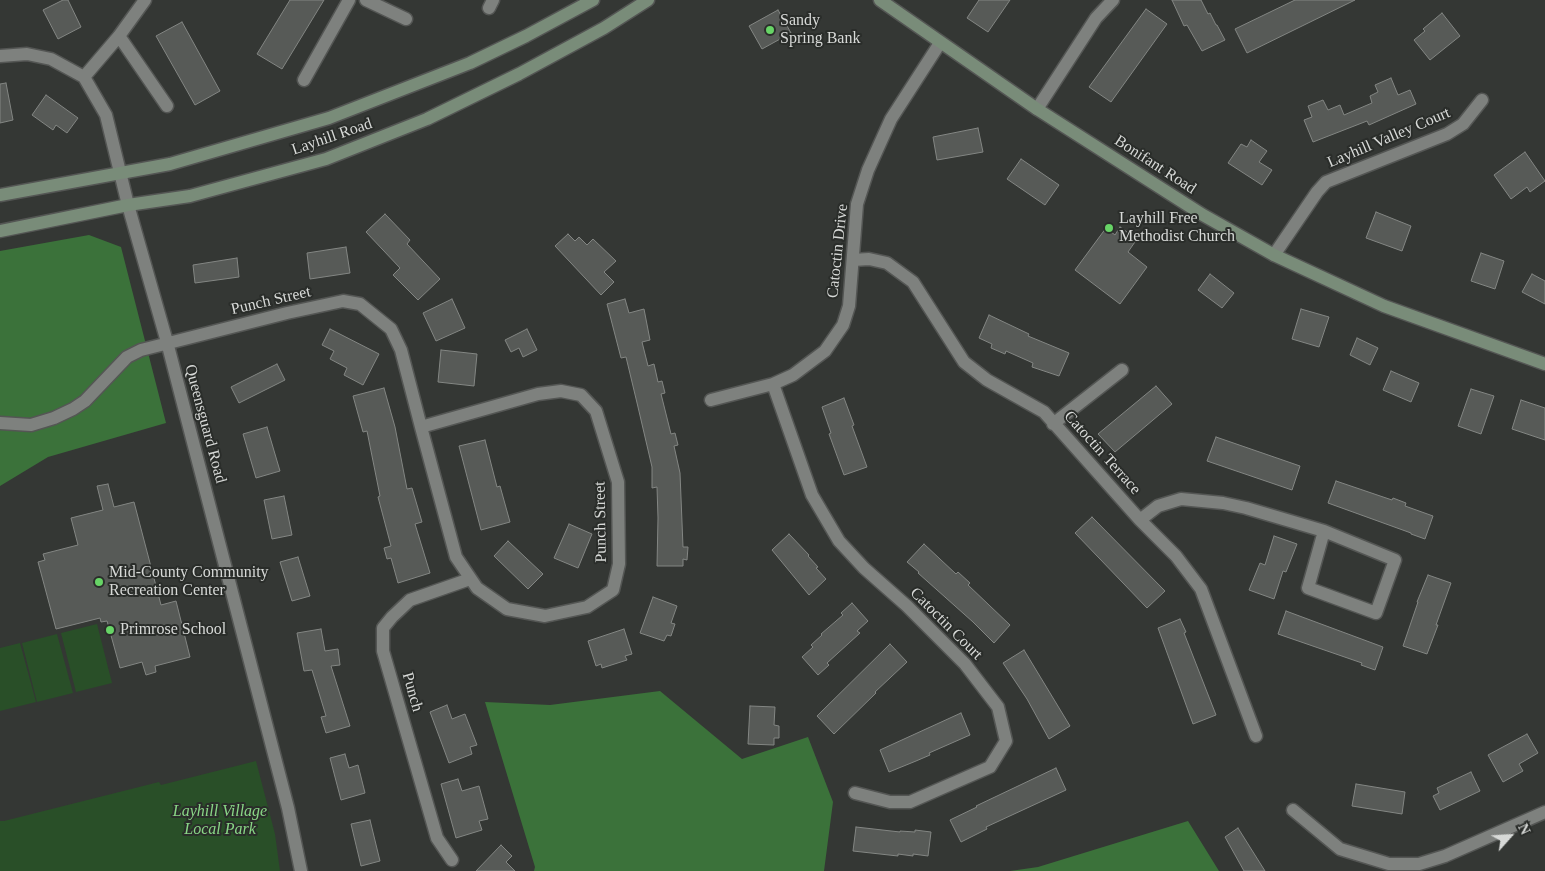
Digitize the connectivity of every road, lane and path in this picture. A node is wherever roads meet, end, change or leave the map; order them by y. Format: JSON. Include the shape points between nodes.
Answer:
{"nodes":[{"id":1,"x":145,"y":0,"type":"edge"},
{"id":2,"x":349,"y":0,"type":"edge"},
{"id":3,"x":366,"y":0,"type":"edge"},
{"id":4,"x":593,"y":0,"type":"edge"},
{"id":5,"x":648,"y":0,"type":"edge"},
{"id":6,"x":880,"y":0,"type":"edge"},
{"id":7,"x":1113,"y":0,"type":"edge"},
{"id":8,"x":406,"y":20,"type":"dead end"},
{"id":9,"x":119,"y":36,"type":"junction"},
{"id":10,"x":940,"y":43,"type":"junction"},
{"id":11,"x":0,"y":56,"type":"edge"},
{"id":12,"x":84,"y":77,"type":"junction"},
{"id":13,"x":304,"y":80,"type":"dead end"},
{"id":14,"x":1482,"y":100,"type":"dead end"},
{"id":15,"x":167,"y":106,"type":"dead end"},
{"id":16,"x":1037,"y":109,"type":"junction"},
{"id":17,"x":120,"y":174,"type":"junction"},
{"id":18,"x":0,"y":194,"type":"edge"},
{"id":19,"x":128,"y":205,"type":"junction"},
{"id":20,"x":0,"y":231,"type":"edge"},
{"id":21,"x":1274,"y":255,"type":"junction"},
{"id":22,"x":853,"y":260,"type":"junction"},
{"id":23,"x":168,"y":342,"type":"junction"},
{"id":24,"x":1545,"y":364,"type":"edge"},
{"id":25,"x":1122,"y":370,"type":"dead end"},
{"id":26,"x":773,"y":384,"type":"junction"},
{"id":27,"x":711,"y":400,"type":"dead end"},
{"id":28,"x":0,"y":424,"type":"edge"},
{"id":29,"x":1053,"y":424,"type":"junction"},
{"id":30,"x":422,"y":427,"type":"junction"},
{"id":31,"x":1140,"y":520,"type":"junction"},
{"id":32,"x":1324,"y":531,"type":"junction"},
{"id":33,"x":470,"y":579,"type":"junction"},
{"id":34,"x":1256,"y":736,"type":"dead end"},
{"id":35,"x":855,"y":794,"type":"dead end"},
{"id":36,"x":1293,"y":810,"type":"dead end"},
{"id":37,"x":1545,"y":812,"type":"edge"},
{"id":38,"x":452,"y":860,"type":"dead end"},
{"id":39,"x":301,"y":871,"type":"edge"}],
"edges":[{"from":1,"to":9,"type":"street"},
{"from":2,"to":13,"type":"street"},
{"from":3,"to":8,"type":"street"},
{"from":4,"to":17,"type":"main road","name":"Layhill Road","via":[[470,63],[329,118],[179,162]]},
{"from":5,"to":19,"type":"main road","name":"Layhill Road","via":[[520,74],[427,118],[326,158],[190,196]]},
{"from":6,"to":10,"type":"main road","name":"Bonifant Road"},
{"from":7,"to":16,"type":"street","via":[[1096,18]]},
{"from":9,"to":12,"type":"street"},
{"from":9,"to":15,"type":"street"},
{"from":10,"to":16,"type":"main road","name":"Bonifant Road"},
{"from":10,"to":22,"type":"street","name":"Catoctin Drive","via":[[891,118],[868,170],[857,204]]},
{"from":11,"to":12,"type":"street","via":[[27,54],[51,59]]},
{"from":12,"to":17,"type":"street","name":"Queensguard Road","via":[[106,116]]},
{"from":14,"to":21,"type":"street","name":"Layhill Valley Court","via":[[1463,124],[1447,134],[1326,182]]},
{"from":16,"to":21,"type":"main road","name":"Bonifant Road","via":[[1203,215]]},
{"from":17,"to":18,"type":"main road","name":"Layhill Road"},
{"from":17,"to":19,"type":"street","name":"Queensguard Road"},
{"from":19,"to":20,"type":"main road","name":"Layhill Road"},
{"from":19,"to":23,"type":"street","name":"Queensguard Road"},
{"from":21,"to":24,"type":"main road","name":"Bonifant Road","via":[[1384,306]]},
{"from":22,"to":26,"type":"street","name":"Catoctin Drive","via":[[849,306],[843,325],[825,351],[792,375]]},
{"from":22,"to":29,"type":"street","name":"Catoctin Terrace","via":[[869,258],[887,263],[913,282],[964,362],[987,380],[1044,412]]},
{"from":23,"to":28,"type":"street","name":"Punch Street","via":[[128,357],[86,401],[54,418],[31,425]]},
{"from":23,"to":30,"type":"street","name":"Punch Street","via":[[343,301],[360,304],[391,329],[401,350]]},
{"from":23,"to":39,"type":"street","name":"Queensguard Road","via":[[288,808]]},
{"from":25,"to":29,"type":"street"},
{"from":26,"to":27,"type":"street","name":"Catoctin Drive"},
{"from":26,"to":35,"type":"street","name":"Catoctin Court","via":[[812,495],[839,540],[864,568],[966,664],[998,707],[1006,741],[990,766],[910,802],[890,802]]},
{"from":29,"to":31,"type":"street","name":"Catoctin Terrace"},
{"from":30,"to":33,"type":"street","name":"Punch Street","via":[[456,557]]},
{"from":30,"to":33,"type":"street","name":"Punch Street","via":[[538,394],[561,391],[581,395],[596,410],[618,482],[620,564],[613,590],[587,606],[544,616],[507,609],[477,588]]},
{"from":31,"to":32,"type":"street","via":[[1158,506],[1181,499],[1246,508]]},
{"from":31,"to":34,"type":"street","name":"Catoctin Terrace","via":[[1176,556],[1201,589]]},
{"from":32,"to":32,"type":"street","via":[[1308,588],[1376,614],[1395,560]]},
{"from":33,"to":38,"type":"street","name":"Punch","via":[[410,600],[383,628],[383,651],[437,838]]},
{"from":36,"to":37,"type":"street","via":[[1340,849],[1389,864],[1419,864],[1446,856]]}]}
